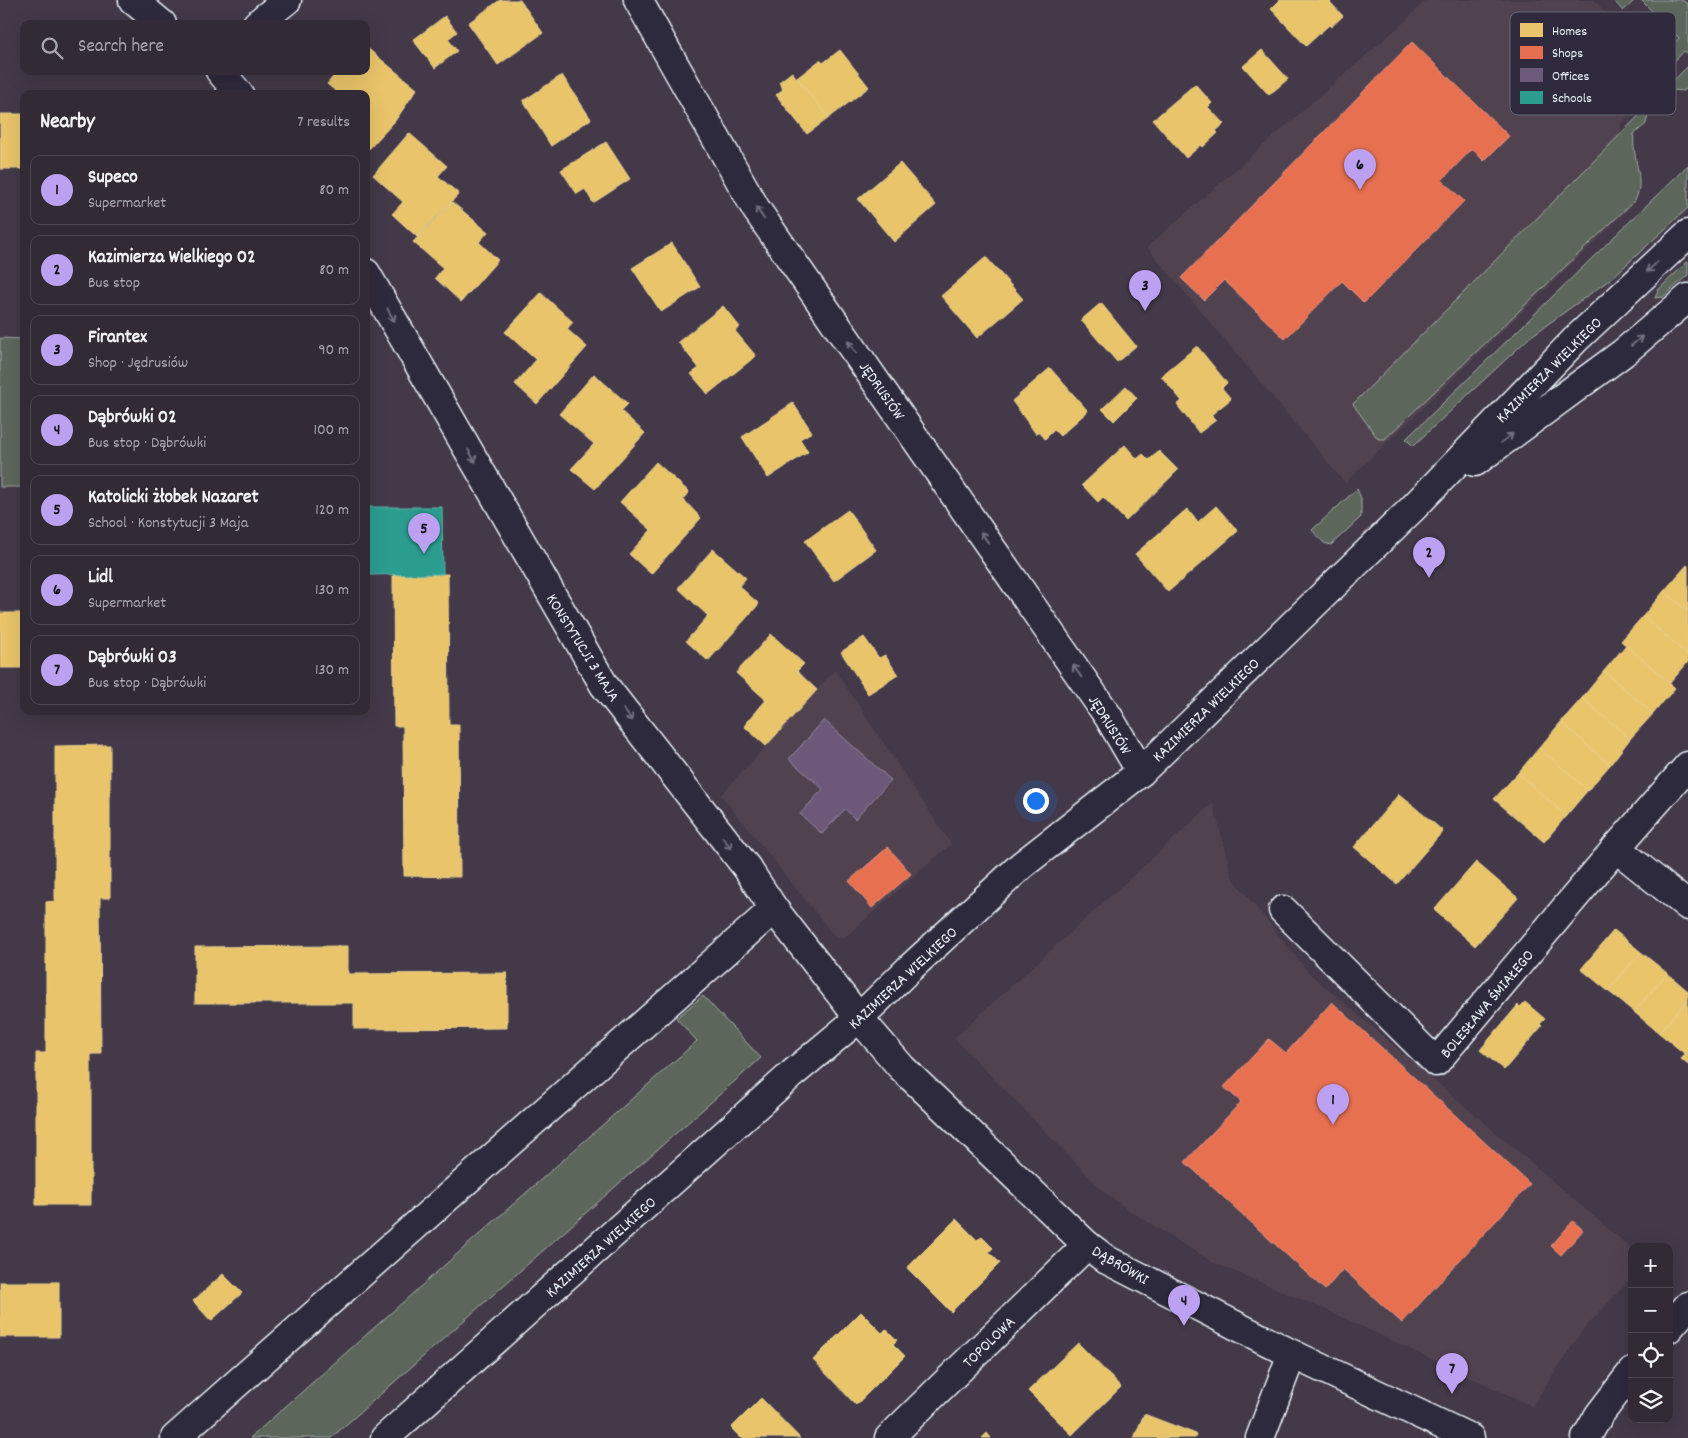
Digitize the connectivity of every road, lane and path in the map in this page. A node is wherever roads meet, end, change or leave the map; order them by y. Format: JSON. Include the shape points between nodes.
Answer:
{"nodes":[{"id":1,"x":133,"y":0,"type":"edge"},
{"id":2,"x":287,"y":0,"type":"edge"},
{"id":3,"x":638,"y":0,"type":"edge"},
{"id":4,"x":157,"y":20,"type":"edge"},
{"id":5,"x":262,"y":20,"type":"edge"},
{"id":6,"x":223,"y":75,"type":"edge"},
{"id":7,"x":236,"y":90,"type":"edge"},
{"id":8,"x":1688,"y":234,"type":"edge"},
{"id":9,"x":370,"y":280,"type":"edge"},
{"id":10,"x":1688,"y":298,"type":"edge"},
{"id":11,"x":1412,"y":509,"type":"junction"},
{"id":12,"x":1688,"y":766,"type":"edge"},
{"id":13,"x":1141,"y":772,"type":"junction"},
{"id":14,"x":1616,"y":848,"type":"junction"},
{"id":15,"x":1688,"y":906,"type":"edge"},
{"id":16,"x":774,"y":909,"type":"junction"},
{"id":17,"x":1283,"y":910,"type":"dead end"},
{"id":18,"x":860,"y":1018,"type":"junction"},
{"id":19,"x":1087,"y":1245,"type":"junction"},
{"id":20,"x":1688,"y":1306,"type":"edge"},
{"id":21,"x":1673,"y":1323,"type":"edge"},
{"id":22,"x":1292,"y":1354,"type":"junction"},
{"id":23,"x":1628,"y":1377,"type":"edge"},
{"id":24,"x":175,"y":1438,"type":"edge"},
{"id":25,"x":385,"y":1438,"type":"edge"},
{"id":26,"x":889,"y":1438,"type":"edge"},
{"id":27,"x":1260,"y":1438,"type":"edge"},
{"id":28,"x":1470,"y":1438,"type":"edge"},
{"id":29,"x":1586,"y":1438,"type":"edge"}],
"edges":[{"from":1,"to":4,"type":"street"},
{"from":2,"to":5,"type":"street"},
{"from":13,"to":3,"type":"street","name":"JĘDRUSIÓW","one_way":true,"via":[[1108,716],[756,209]]},
{"from":6,"to":7,"type":"street"},
{"from":8,"to":11,"type":"street","name":"KAZIMIERZA WIELKIEGO","one_way":true,"via":[[1576,339]]},
{"from":9,"to":16,"type":"street","name":"KONSTYTUCJI 3 MAJA","one_way":true,"via":[[604,686],[747,868]]},
{"from":11,"to":10,"type":"street","name":"KAZIMIERZA WIELKIEGO","one_way":true,"via":[[1623,353]]},
{"from":11,"to":13,"type":"street","name":"KAZIMIERZA WIELKIEGO"},
{"from":12,"to":14,"type":"street","name":"BOLESŁAWA ŚMIAŁEGO"},
{"from":13,"to":18,"type":"street","name":"KAZIMIERZA WIELKIEGO","via":[[1022,865]]},
{"from":14,"to":15,"type":"street"},
{"from":14,"to":17,"type":"street","name":"BOLESŁAWA ŚMIAŁEGO","via":[[1436,1062]]},
{"from":16,"to":18,"type":"street","name":"KONSTYTUCJI 3 MAJA"},
{"from":16,"to":24,"type":"street"},
{"from":18,"to":19,"type":"street","name":"DĄBRÓWKI","via":[[902,1068]]},
{"from":18,"to":25,"type":"street","name":"KAZIMIERZA WIELKIEGO"},
{"from":19,"to":22,"type":"street","name":"DĄBRÓWKI","via":[[1107,1260]]},
{"from":19,"to":26,"type":"street","name":"TOPOLOWA"},
{"from":20,"to":21,"type":"street"},
{"from":22,"to":27,"type":"street"},
{"from":22,"to":28,"type":"street","name":"DĄBRÓWKI"},
{"from":23,"to":29,"type":"street"}]}
